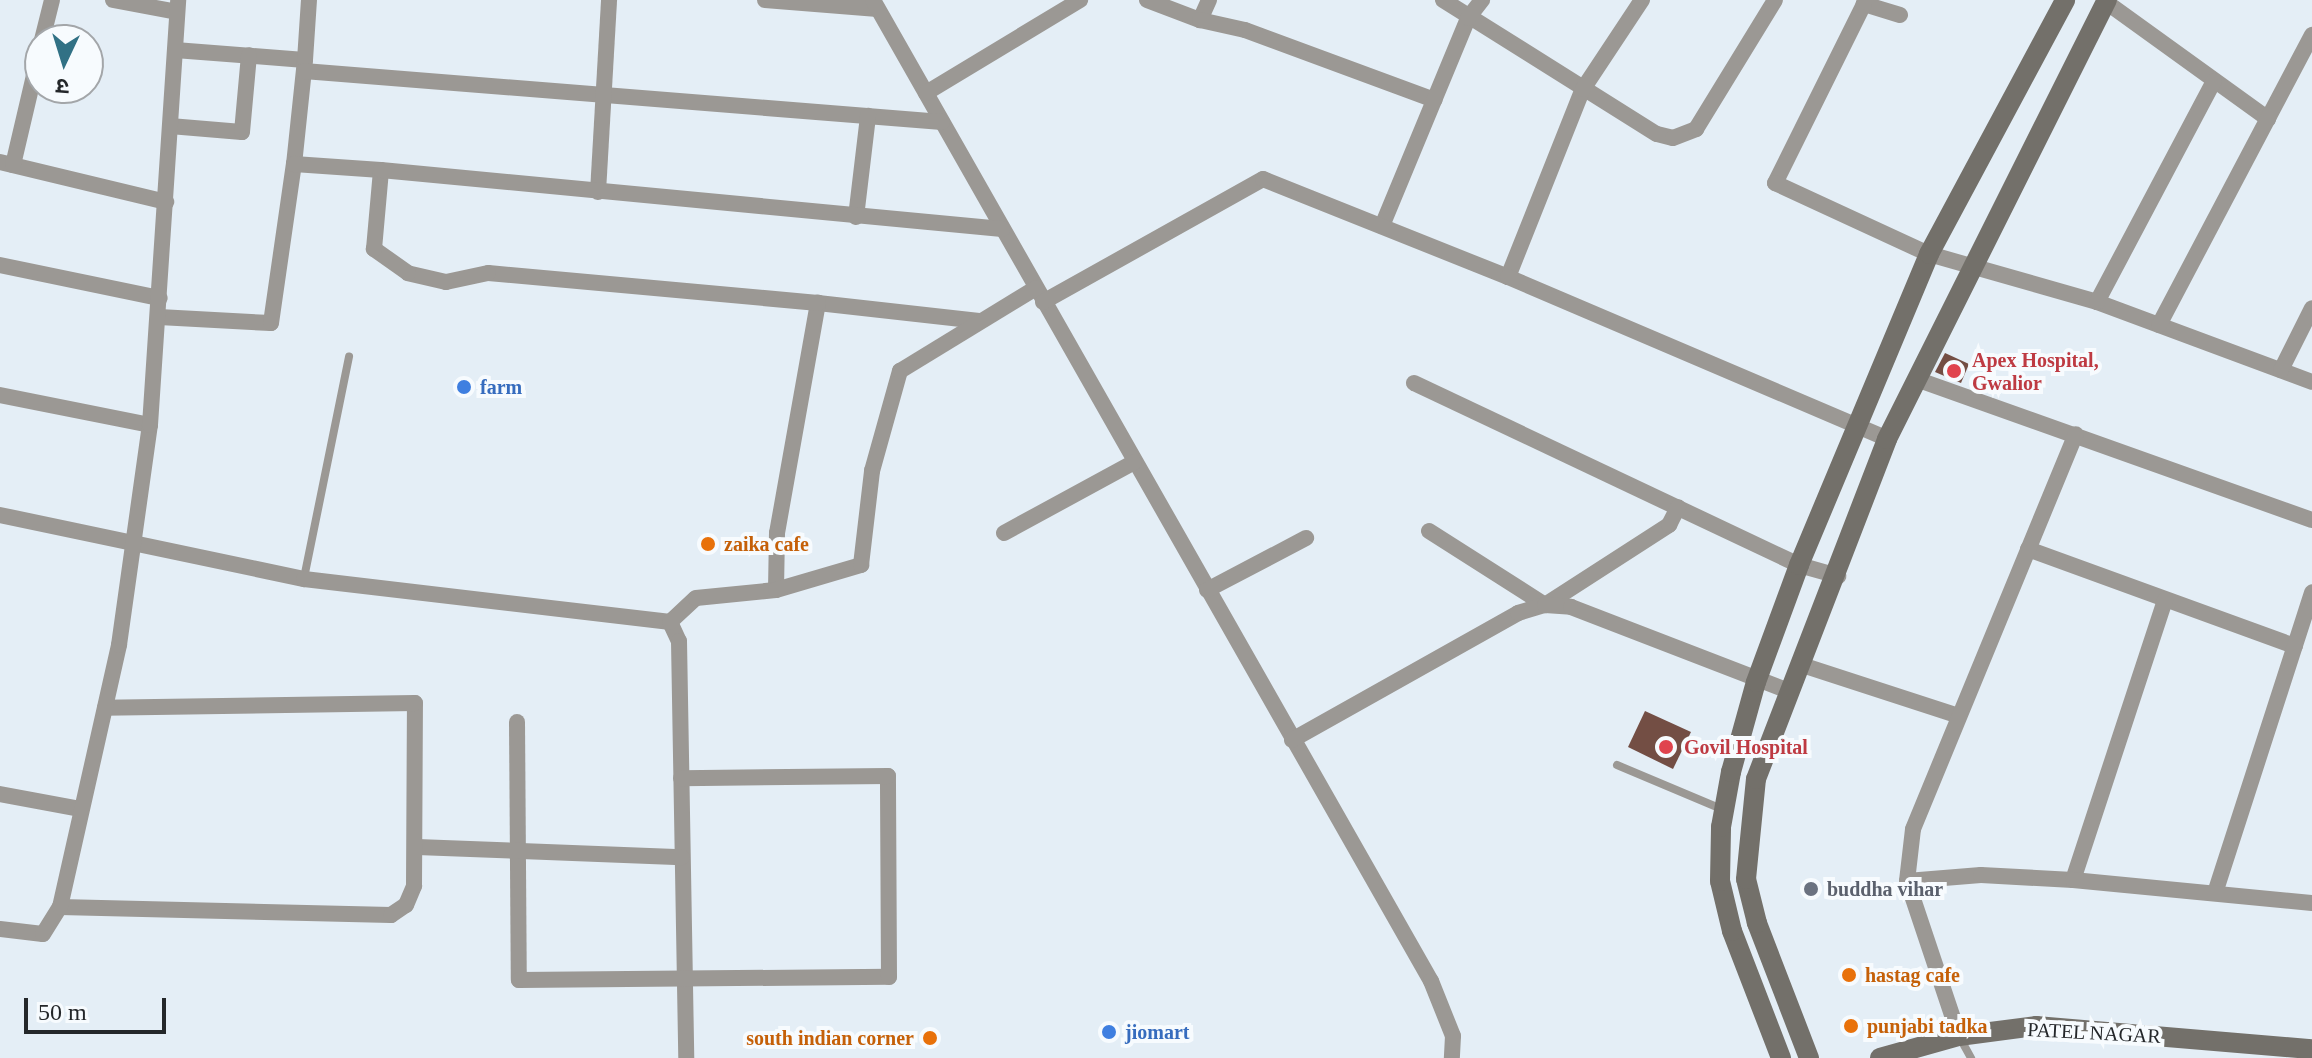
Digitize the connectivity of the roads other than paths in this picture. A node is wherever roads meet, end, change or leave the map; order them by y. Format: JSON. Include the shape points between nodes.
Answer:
{"nodes":[{"id":1,"x":52,"y":0,"type":"edge"},
{"id":2,"x":113,"y":0,"type":"edge"},
{"id":3,"x":309,"y":0,"type":"edge"},
{"id":4,"x":609,"y":0,"type":"edge"},
{"id":5,"x":765,"y":0,"type":"edge"},
{"id":6,"x":1080,"y":0,"type":"edge"},
{"id":7,"x":1147,"y":0,"type":"edge"},
{"id":8,"x":1209,"y":0,"type":"edge"},
{"id":9,"x":1443,"y":0,"type":"edge"},
{"id":10,"x":1482,"y":0,"type":"edge"},
{"id":11,"x":1642,"y":0,"type":"edge"},
{"id":12,"x":1775,"y":0,"type":"edge"},
{"id":13,"x":2065,"y":0,"type":"edge"},
{"id":14,"x":2107,"y":1,"type":"edge"},
{"id":15,"x":876,"y":4,"type":"edge"},
{"id":16,"x":177,"y":6,"type":"edge"},
{"id":17,"x":1900,"y":15,"type":"dead end"},
{"id":18,"x":1468,"y":18,"type":"junction"},
{"id":19,"x":1200,"y":20,"type":"junction"},
{"id":20,"x":46,"y":24,"type":"edge"},
{"id":21,"x":2312,"y":35,"type":"edge"},
{"id":22,"x":175,"y":50,"type":"junction"},
{"id":23,"x":249,"y":55,"type":"junction"},
{"id":24,"x":304,"y":65,"type":"junction"},
{"id":25,"x":2214,"y":81,"type":"junction"},
{"id":26,"x":1583,"y":89,"type":"junction"},
{"id":27,"x":926,"y":93,"type":"junction"},
{"id":28,"x":604,"y":95,"type":"junction"},
{"id":29,"x":1434,"y":100,"type":"junction"},
{"id":30,"x":24,"y":104,"type":"edge"},
{"id":31,"x":868,"y":116,"type":"junction"},
{"id":32,"x":2268,"y":119,"type":"junction"},
{"id":33,"x":942,"y":122,"type":"junction"},
{"id":34,"x":170,"y":126,"type":"junction"},
{"id":35,"x":6,"y":164,"type":"edge"},
{"id":36,"x":294,"y":164,"type":"junction"},
{"id":37,"x":381,"y":170,"type":"junction"},
{"id":38,"x":598,"y":192,"type":"junction"},
{"id":39,"x":166,"y":202,"type":"junction"},
{"id":40,"x":856,"y":217,"type":"junction"},
{"id":41,"x":1382,"y":226,"type":"junction"},
{"id":42,"x":1002,"y":229,"type":"junction"},
{"id":43,"x":1929,"y":254,"type":"junction"},
{"id":44,"x":0,"y":265,"type":"edge"},
{"id":45,"x":1972,"y":268,"type":"junction"},
{"id":46,"x":1508,"y":277,"type":"junction"},
{"id":47,"x":1039,"y":295,"type":"junction"},
{"id":48,"x":160,"y":298,"type":"junction"},
{"id":49,"x":2097,"y":302,"type":"junction"},
{"id":50,"x":818,"y":303,"type":"junction"},
{"id":51,"x":2312,"y":308,"type":"edge"},
{"id":52,"x":159,"y":317,"type":"junction"},
{"id":53,"x":979,"y":321,"type":"junction"},
{"id":54,"x":2159,"y":325,"type":"junction"},
{"id":55,"x":349,"y":357,"type":"dead end"},
{"id":56,"x":2281,"y":370,"type":"junction"},
{"id":57,"x":1916,"y":379,"type":"junction"},
{"id":58,"x":2312,"y":382,"type":"edge"},
{"id":59,"x":1414,"y":383,"type":"dead end"},
{"id":60,"x":0,"y":395,"type":"edge"},
{"id":61,"x":150,"y":425,"type":"junction"},
{"id":62,"x":1857,"y":426,"type":"junction"},
{"id":63,"x":2076,"y":434,"type":"junction"},
{"id":64,"x":1887,"y":439,"type":"junction"},
{"id":65,"x":1134,"y":462,"type":"junction"},
{"id":66,"x":1678,"y":507,"type":"junction"},
{"id":67,"x":1,"y":520,"type":"edge"},
{"id":68,"x":2312,"y":520,"type":"edge"},
{"id":69,"x":1429,"y":531,"type":"dead end"},
{"id":70,"x":1004,"y":533,"type":"dead end"},
{"id":71,"x":1306,"y":538,"type":"dead end"},
{"id":72,"x":136,"y":544,"type":"junction"},
{"id":73,"x":2028,"y":549,"type":"junction"},
{"id":74,"x":1799,"y":565,"type":"junction"},
{"id":75,"x":1838,"y":576,"type":"junction"},
{"id":76,"x":304,"y":579,"type":"junction"},
{"id":77,"x":776,"y":590,"type":"junction"},
{"id":78,"x":1207,"y":590,"type":"junction"},
{"id":79,"x":2312,"y":592,"type":"edge"},
{"id":80,"x":2165,"y":600,"type":"junction"},
{"id":81,"x":1545,"y":605,"type":"junction"},
{"id":82,"x":670,"y":622,"type":"junction"},
{"id":83,"x":2295,"y":646,"type":"junction"},
{"id":84,"x":1802,"y":665,"type":"junction"},
{"id":85,"x":1756,"y":682,"type":"junction"},
{"id":86,"x":1791,"y":692,"type":"junction"},
{"id":87,"x":105,"y":708,"type":"junction"},
{"id":88,"x":1959,"y":716,"type":"junction"},
{"id":89,"x":517,"y":722,"type":"dead end"},
{"id":90,"x":1292,"y":740,"type":"junction"},
{"id":91,"x":1617,"y":765,"type":"dead end"},
{"id":92,"x":681,"y":778,"type":"junction"},
{"id":93,"x":0,"y":794,"type":"edge"},
{"id":94,"x":80,"y":809,"type":"junction"},
{"id":95,"x":1724,"y":810,"type":"junction"},
{"id":96,"x":417,"y":847,"type":"junction"},
{"id":97,"x":518,"y":851,"type":"junction"},
{"id":98,"x":682,"y":857,"type":"junction"},
{"id":99,"x":2073,"y":880,"type":"junction"},
{"id":100,"x":1907,"y":881,"type":"junction"},
{"id":101,"x":2215,"y":893,"type":"junction"},
{"id":102,"x":2312,"y":903,"type":"edge"},
{"id":103,"x":60,"y":907,"type":"junction"},
{"id":104,"x":0,"y":929,"type":"edge"},
{"id":105,"x":685,"y":979,"type":"junction"},
{"id":106,"x":1959,"y":1036,"type":"junction"},
{"id":107,"x":2312,"y":1049,"type":"edge"},
{"id":108,"x":686,"y":1058,"type":"edge"},
{"id":109,"x":1452,"y":1058,"type":"edge"},
{"id":110,"x":1781,"y":1058,"type":"edge"},
{"id":111,"x":1809,"y":1058,"type":"edge"},
{"id":112,"x":1880,"y":1058,"type":"edge"},
{"id":113,"x":1971,"y":1058,"type":"edge"}],
"edges":[{"from":1,"to":20,"type":"street"},
{"from":2,"to":16,"type":"street"},
{"from":3,"to":24,"type":"street"},
{"from":4,"to":28,"type":"street"},
{"from":5,"to":15,"type":"street"},
{"from":6,"to":27,"type":"street"},
{"from":7,"to":19,"type":"street"},
{"from":8,"to":19,"type":"street"},
{"from":9,"to":18,"type":"street"},
{"from":10,"to":18,"type":"street"},
{"from":11,"to":26,"type":"street"},
{"from":12,"to":26,"type":"street","via":[[1687,136],[1657,134]]},
{"from":13,"to":43,"type":"main road"},
{"from":14,"to":25,"type":"street"},
{"from":14,"to":45,"type":"main road"},
{"from":15,"to":27,"type":"street"},
{"from":16,"to":22,"type":"street"},
{"from":17,"to":43,"type":"street","via":[[1864,4],[1775,183]]},
{"from":18,"to":26,"type":"street"},
{"from":18,"to":29,"type":"street"},
{"from":19,"to":29,"type":"street","via":[[1245,30]]},
{"from":21,"to":32,"type":"street"},
{"from":22,"to":23,"type":"street"},
{"from":22,"to":34,"type":"street"},
{"from":23,"to":24,"type":"street"},
{"from":23,"to":34,"type":"street","via":[[242,132]]},
{"from":24,"to":28,"type":"street"},
{"from":24,"to":36,"type":"street"},
{"from":25,"to":32,"type":"street"},
{"from":25,"to":49,"type":"street"},
{"from":26,"to":46,"type":"street"},
{"from":27,"to":33,"type":"street"},
{"from":28,"to":31,"type":"street"},
{"from":28,"to":38,"type":"street"},
{"from":29,"to":41,"type":"street"},
{"from":30,"to":35,"type":"street"},
{"from":31,"to":33,"type":"street"},
{"from":31,"to":40,"type":"street"},
{"from":32,"to":54,"type":"street"},
{"from":33,"to":42,"type":"street"},
{"from":34,"to":39,"type":"street"},
{"from":35,"to":39,"type":"street"},
{"from":36,"to":37,"type":"street"},
{"from":36,"to":52,"type":"street","via":[[271,323]]},
{"from":37,"to":38,"type":"street"},
{"from":37,"to":50,"type":"street","via":[[374,249],[408,273],[446,282],[488,273]]},
{"from":38,"to":40,"type":"street"},
{"from":39,"to":48,"type":"street"},
{"from":40,"to":42,"type":"street"},
{"from":41,"to":46,"type":"street"},
{"from":41,"to":47,"type":"street","via":[[1263,179]]},
{"from":42,"to":47,"type":"street"},
{"from":43,"to":45,"type":"street"},
{"from":43,"to":62,"type":"main road"},
{"from":44,"to":48,"type":"street"},
{"from":45,"to":49,"type":"street"},
{"from":45,"to":57,"type":"main road"},
{"from":46,"to":62,"type":"street"},
{"from":47,"to":53,"type":"street"},
{"from":47,"to":65,"type":"street"},
{"from":48,"to":52,"type":"street"},
{"from":49,"to":54,"type":"street"},
{"from":50,"to":53,"type":"street"},
{"from":50,"to":77,"type":"street","via":[[777,533]]},
{"from":51,"to":56,"type":"street"},
{"from":52,"to":61,"type":"street"},
{"from":53,"to":77,"type":"street","via":[[900,371],[872,471],[861,565]]},
{"from":54,"to":56,"type":"street"},
{"from":55,"to":76,"type":"lane"},
{"from":56,"to":58,"type":"street"},
{"from":57,"to":63,"type":"street"},
{"from":57,"to":64,"type":"main road"},
{"from":59,"to":66,"type":"street"},
{"from":60,"to":61,"type":"street"},
{"from":61,"to":72,"type":"street"},
{"from":62,"to":64,"type":"street"},
{"from":62,"to":74,"type":"main road"},
{"from":63,"to":68,"type":"street"},
{"from":63,"to":73,"type":"street"},
{"from":64,"to":75,"type":"main road"},
{"from":65,"to":70,"type":"street"},
{"from":65,"to":78,"type":"street"},
{"from":66,"to":74,"type":"street"},
{"from":66,"to":81,"type":"street","via":[[1669,525]]},
{"from":67,"to":72,"type":"street"},
{"from":69,"to":81,"type":"street"},
{"from":71,"to":78,"type":"street"},
{"from":72,"to":76,"type":"street"},
{"from":72,"to":87,"type":"street"},
{"from":73,"to":80,"type":"street"},
{"from":73,"to":88,"type":"street"},
{"from":74,"to":75,"type":"street"},
{"from":74,"to":85,"type":"main road"},
{"from":75,"to":84,"type":"main road"},
{"from":76,"to":82,"type":"street"},
{"from":77,"to":82,"type":"street","via":[[696,598]]},
{"from":78,"to":90,"type":"street"},
{"from":79,"to":83,"type":"street"},
{"from":80,"to":83,"type":"street"},
{"from":80,"to":99,"type":"street"},
{"from":81,"to":85,"type":"street","via":[[1571,607]]},
{"from":81,"to":90,"type":"street","via":[[1518,613]]},
{"from":82,"to":92,"type":"street","via":[[679,641]]},
{"from":83,"to":101,"type":"street"},
{"from":84,"to":86,"type":"main road"},
{"from":84,"to":88,"type":"street"},
{"from":85,"to":86,"type":"street"},
{"from":85,"to":95,"type":"main road"},
{"from":86,"to":111,"type":"main road","via":[[1756,779],[1746,879],[1757,923]]},
{"from":87,"to":94,"type":"street"},
{"from":87,"to":96,"type":"street","via":[[415,703]]},
{"from":88,"to":100,"type":"street","via":[[1913,829]]},
{"from":89,"to":97,"type":"street"},
{"from":90,"to":109,"type":"street","via":[[1431,981],[1453,1036]]},
{"from":91,"to":95,"type":"lane"},
{"from":92,"to":98,"type":"street"},
{"from":92,"to":105,"type":"street","via":[[888,776],[889,977]]},
{"from":93,"to":94,"type":"street"},
{"from":94,"to":103,"type":"street"},
{"from":95,"to":110,"type":"main road","via":[[1720,881],[1732,931]]},
{"from":96,"to":97,"type":"street"},
{"from":96,"to":103,"type":"street","via":[[414,886],[406,905],[391,915]]},
{"from":97,"to":98,"type":"street"},
{"from":97,"to":105,"type":"street","via":[[519,980]]},
{"from":98,"to":105,"type":"street"},
{"from":99,"to":100,"type":"street","via":[[1981,875]]},
{"from":99,"to":101,"type":"street"},
{"from":100,"to":106,"type":"street"},
{"from":101,"to":102,"type":"street"},
{"from":103,"to":104,"type":"street","via":[[43,934]]},
{"from":105,"to":108,"type":"street"},
{"from":106,"to":107,"type":"main road","name":"PATEL NAGAR","via":[[2036,1026]]},
{"from":106,"to":112,"type":"main road","name":"PATEL NAGAR"},
{"from":106,"to":113,"type":"lane"}]}
